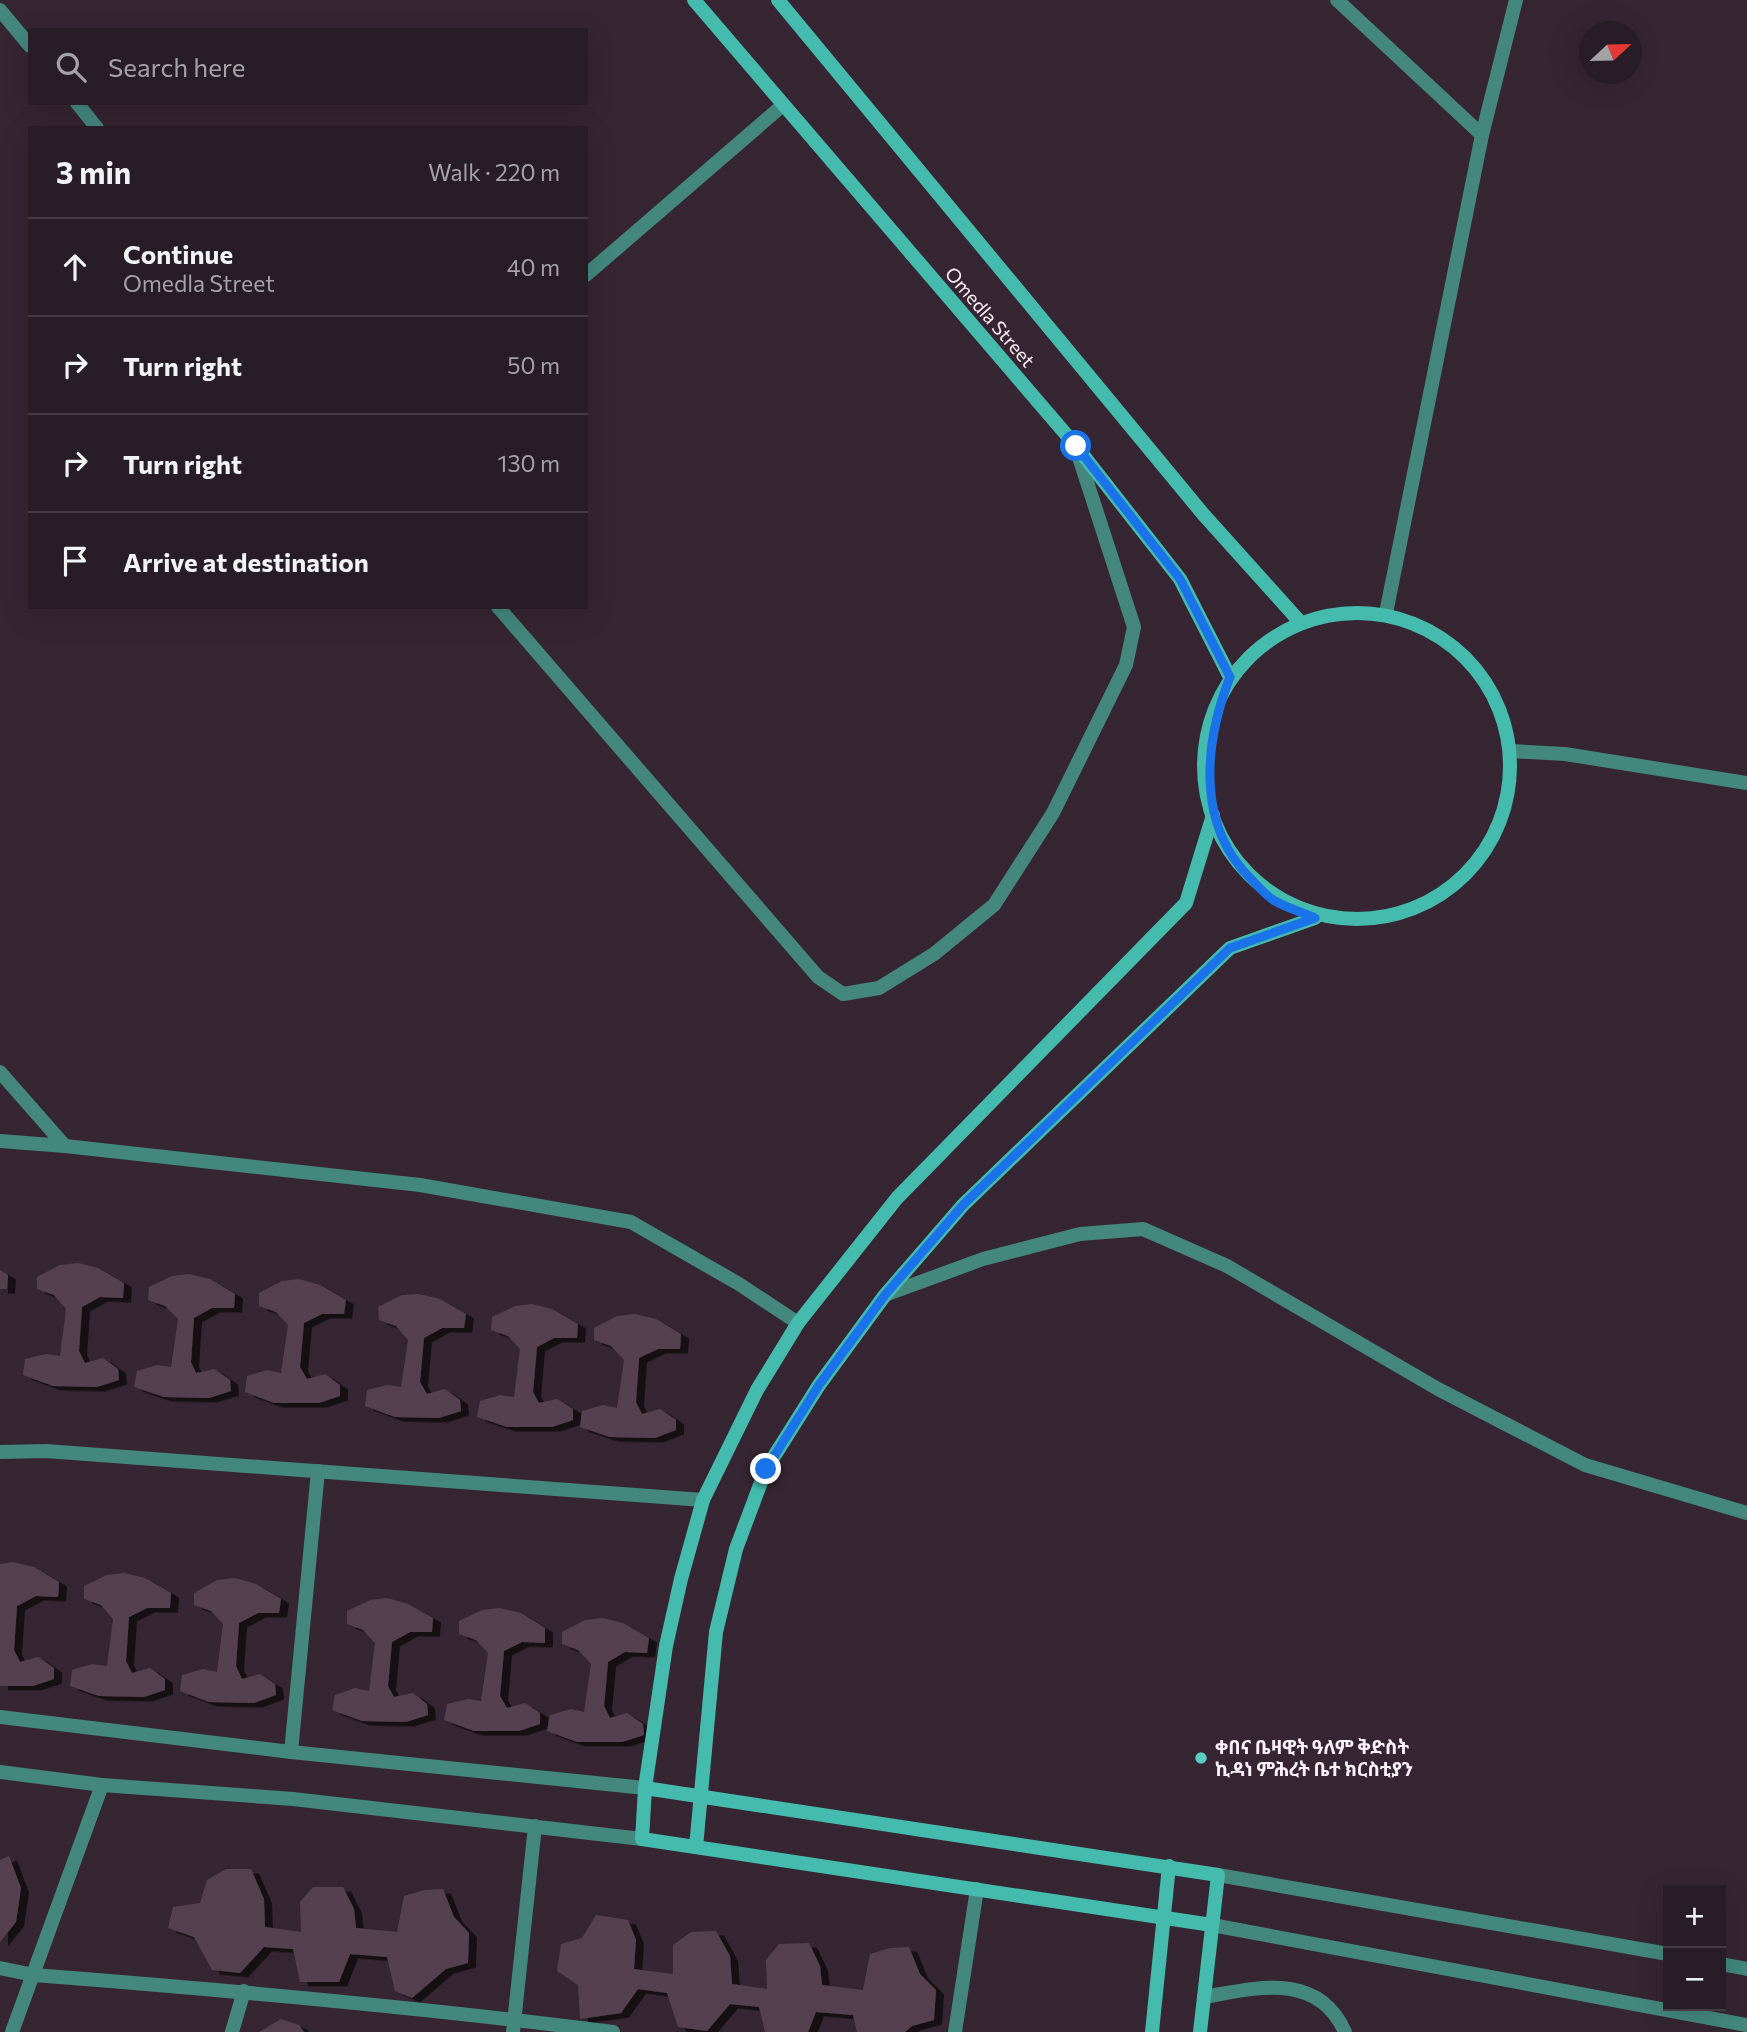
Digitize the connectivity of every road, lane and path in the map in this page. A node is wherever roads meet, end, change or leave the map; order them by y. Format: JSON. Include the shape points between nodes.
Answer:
{"nodes":[{"id":1,"x":694,"y":0,"type":"edge"},
{"id":2,"x":778,"y":0,"type":"edge"},
{"id":3,"x":1337,"y":0,"type":"edge"},
{"id":4,"x":1516,"y":0,"type":"edge"},
{"id":5,"x":0,"y":10,"type":"edge"},
{"id":6,"x":28,"y":45,"type":"edge"},
{"id":7,"x":79,"y":105,"type":"edge"},
{"id":8,"x":783,"y":105,"type":"junction"},
{"id":9,"x":95,"y":126,"type":"edge"},
{"id":10,"x":1482,"y":135,"type":"junction"},
{"id":11,"x":588,"y":273,"type":"edge"},
{"id":12,"x":1076,"y":446,"type":"junction"},
{"id":13,"x":500,"y":609,"type":"edge"},
{"id":14,"x":1386,"y":613,"type":"junction"},
{"id":15,"x":1300,"y":622,"type":"junction"},
{"id":16,"x":1230,"y":677,"type":"junction"},
{"id":17,"x":1510,"y":751,"type":"junction"},
{"id":18,"x":1747,"y":783,"type":"edge"},
{"id":19,"x":1213,"y":816,"type":"junction"},
{"id":20,"x":1315,"y":918,"type":"junction"},
{"id":21,"x":0,"y":1072,"type":"edge"},
{"id":22,"x":0,"y":1141,"type":"edge"},
{"id":23,"x":65,"y":1146,"type":"junction"},
{"id":24,"x":885,"y":1295,"type":"junction"},
{"id":25,"x":798,"y":1323,"type":"junction"},
{"id":26,"x":0,"y":1452,"type":"edge"},
{"id":27,"x":318,"y":1471,"type":"junction"},
{"id":28,"x":703,"y":1500,"type":"junction"},
{"id":29,"x":1747,"y":1513,"type":"edge"},
{"id":30,"x":0,"y":1717,"type":"edge"},
{"id":31,"x":291,"y":1752,"type":"junction"},
{"id":32,"x":0,"y":1772,"type":"edge"},
{"id":33,"x":102,"y":1785,"type":"junction"},
{"id":34,"x":645,"y":1788,"type":"junction"},
{"id":35,"x":701,"y":1796,"type":"junction"},
{"id":36,"x":535,"y":1826,"type":"junction"},
{"id":37,"x":642,"y":1839,"type":"junction"},
{"id":38,"x":696,"y":1847,"type":"junction"},
{"id":39,"x":1169,"y":1866,"type":"junction"},
{"id":40,"x":1218,"y":1875,"type":"junction"},
{"id":41,"x":977,"y":1889,"type":"junction"},
{"id":42,"x":1163,"y":1917,"type":"junction"},
{"id":43,"x":1212,"y":1925,"type":"junction"},
{"id":44,"x":1663,"y":1953,"type":"edge"},
{"id":45,"x":1726,"y":1965,"type":"edge"},
{"id":46,"x":0,"y":1968,"type":"edge"},
{"id":47,"x":1747,"y":1969,"type":"edge"},
{"id":48,"x":34,"y":1975,"type":"junction"},
{"id":49,"x":244,"y":1991,"type":"junction"},
{"id":50,"x":1204,"y":1997,"type":"junction"},
{"id":51,"x":1747,"y":2025,"type":"edge"},
{"id":52,"x":514,"y":2026,"type":"edge"},
{"id":53,"x":12,"y":2032,"type":"edge"},
{"id":54,"x":232,"y":2032,"type":"edge"},
{"id":55,"x":613,"y":2032,"type":"edge"},
{"id":56,"x":955,"y":2032,"type":"edge"},
{"id":57,"x":1152,"y":2032,"type":"edge"},
{"id":58,"x":1200,"y":2032,"type":"edge"},
{"id":59,"x":1345,"y":2032,"type":"edge"}],
"edges":[{"from":1,"to":8,"type":"main road","name":"Omedla Street"},
{"from":2,"to":15,"type":"main road","name":"Omedla Street","via":[[1203,514]]},
{"from":3,"to":10,"type":"street"},
{"from":4,"to":10,"type":"street"},
{"from":5,"to":6,"type":"street"},
{"from":7,"to":9,"type":"street"},
{"from":8,"to":11,"type":"street"},
{"from":8,"to":12,"type":"main road","name":"Omedla Street"},
{"from":10,"to":14,"type":"street"},
{"from":12,"to":13,"type":"street","via":[[1134,627],[1126,665],[1054,813],[994,905],[934,954],[879,988],[843,994],[818,977]]},
{"from":12,"to":16,"type":"main road","name":"Omedla Street","via":[[1180,579]]},
{"from":14,"to":15,"type":"main road","via":[[1333,611]]},
{"from":14,"to":17,"type":"main road","via":[[1434,632],[1475,667],[1501,713]]},
{"from":15,"to":16,"type":"main road","via":[[1283,628],[1241,659]]},
{"from":16,"to":19,"type":"main road","via":[[1209,758]]},
{"from":17,"to":18,"type":"street","via":[[1565,754]]},
{"from":17,"to":20,"type":"main road","via":[[1501,817],[1475,863],[1439,895],[1394,915]]},
{"from":19,"to":20,"type":"main road","via":[[1237,865],[1273,900]]},
{"from":19,"to":25,"type":"main road","via":[[1186,903],[897,1198]]},
{"from":20,"to":24,"type":"main road","via":[[1230,948],[963,1205]]},
{"from":21,"to":23,"type":"street"},
{"from":22,"to":23,"type":"street"},
{"from":23,"to":25,"type":"street","via":[[419,1185],[631,1222]]},
{"from":24,"to":29,"type":"street","via":[[983,1259],[1056,1240],[1143,1228],[1227,1266],[1438,1389],[1585,1465]]},
{"from":24,"to":35,"type":"main road","via":[[819,1385],[761,1480],[736,1549],[716,1632]]},
{"from":25,"to":28,"type":"main road","via":[[757,1390]]},
{"from":26,"to":27,"type":"street","via":[[46,1451]]},
{"from":27,"to":28,"type":"street"},
{"from":27,"to":31,"type":"street"},
{"from":28,"to":34,"type":"main road","via":[[666,1646]]},
{"from":30,"to":31,"type":"street"},
{"from":31,"to":34,"type":"street"},
{"from":32,"to":33,"type":"street"},
{"from":33,"to":36,"type":"street","via":[[293,1799]]},
{"from":33,"to":48,"type":"street"},
{"from":34,"to":35,"type":"main road"},
{"from":34,"to":37,"type":"main road"},
{"from":35,"to":38,"type":"main road"},
{"from":35,"to":39,"type":"main road"},
{"from":36,"to":37,"type":"street"},
{"from":36,"to":52,"type":"street"},
{"from":37,"to":38,"type":"main road"},
{"from":38,"to":41,"type":"main road"},
{"from":39,"to":40,"type":"main road"},
{"from":39,"to":42,"type":"main road"},
{"from":40,"to":43,"type":"main road"},
{"from":40,"to":44,"type":"street"},
{"from":41,"to":42,"type":"main road"},
{"from":41,"to":56,"type":"street"},
{"from":42,"to":43,"type":"main road"},
{"from":42,"to":57,"type":"main road"},
{"from":43,"to":50,"type":"main road"},
{"from":43,"to":51,"type":"street"},
{"from":45,"to":47,"type":"street"},
{"from":46,"to":48,"type":"street"},
{"from":48,"to":49,"type":"street"},
{"from":48,"to":53,"type":"street"},
{"from":49,"to":52,"type":"street"},
{"from":49,"to":54,"type":"street"},
{"from":50,"to":58,"type":"main road"},
{"from":50,"to":59,"type":"street","via":[[1265,1987],[1293,1989],[1320,1998]]},
{"from":52,"to":55,"type":"street"}]}
